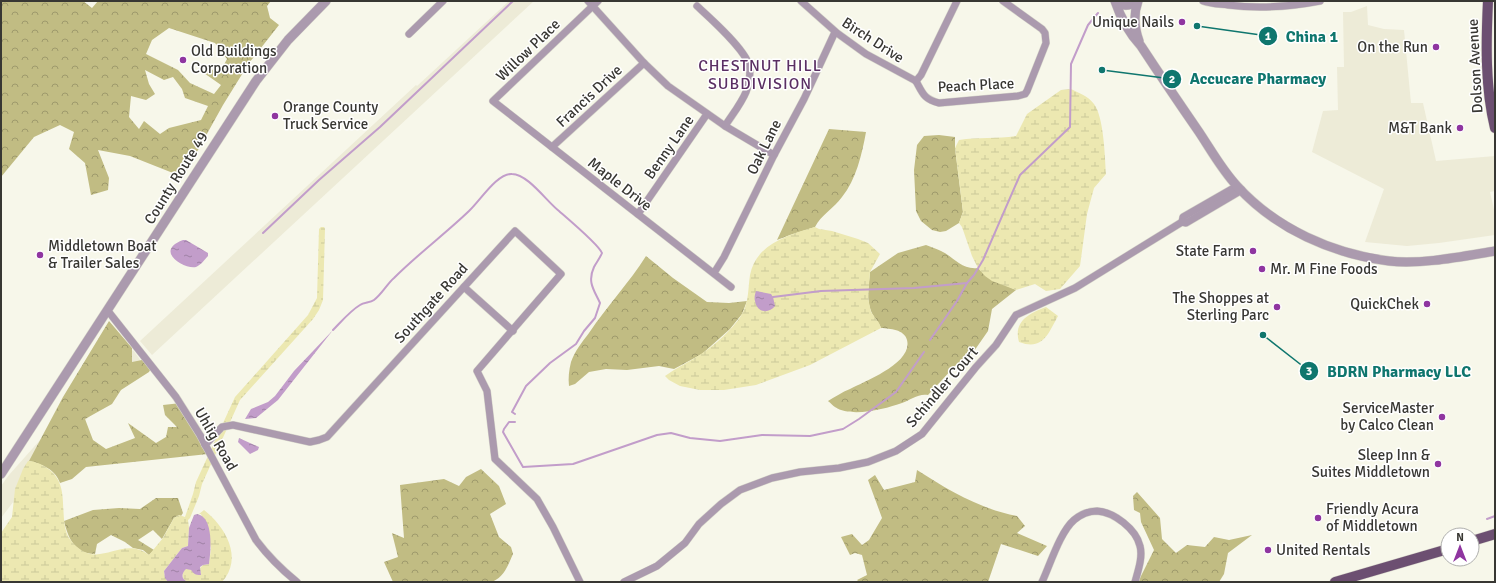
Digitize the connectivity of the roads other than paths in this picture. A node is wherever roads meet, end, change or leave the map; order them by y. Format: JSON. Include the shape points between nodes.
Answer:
{"nodes":[{"id":1,"x":443,"y":1,"type":"edge"},
{"id":2,"x":801,"y":1,"type":"edge"},
{"id":3,"x":957,"y":1,"type":"edge"},
{"id":4,"x":1003,"y":1,"type":"edge"},
{"id":5,"x":1115,"y":1,"type":"edge"},
{"id":6,"x":1137,"y":1,"type":"edge"},
{"id":7,"x":1204,"y":1,"type":"edge"},
{"id":8,"x":1320,"y":1,"type":"edge"},
{"id":9,"x":1488,"y":1,"type":"edge"},
{"id":10,"x":593,"y":3,"type":"edge"},
{"id":11,"x":323,"y":4,"type":"edge"},
{"id":12,"x":697,"y":6,"type":"dead end"},
{"id":13,"x":835,"y":32,"type":"junction"},
{"id":14,"x":408,"y":34,"type":"dead end"},
{"id":15,"x":1141,"y":46,"type":"junction"},
{"id":16,"x":644,"y":63,"type":"junction"},
{"id":17,"x":916,"y":81,"type":"junction"},
{"id":18,"x":493,"y":101,"type":"joint"},
{"id":19,"x":707,"y":114,"type":"junction"},
{"id":20,"x":725,"y":126,"type":"junction"},
{"id":21,"x":1495,"y":128,"type":"edge"},
{"id":22,"x":552,"y":148,"type":"junction"},
{"id":23,"x":774,"y":154,"type":"junction"},
{"id":24,"x":1239,"y":188,"type":"junction"},
{"id":25,"x":638,"y":214,"type":"junction"},
{"id":26,"x":1495,"y":251,"type":"edge"},
{"id":27,"x":714,"y":273,"type":"junction"},
{"id":28,"x":464,"y":287,"type":"junction"},
{"id":29,"x":731,"y":287,"type":"dead end"},
{"id":30,"x":108,"y":311,"type":"junction"},
{"id":31,"x":512,"y":331,"type":"junction"},
{"id":32,"x":206,"y":445,"type":"junction"},
{"id":33,"x":1,"y":474,"type":"edge"},
{"id":34,"x":1495,"y":534,"type":"edge"},
{"id":35,"x":1480,"y":539,"type":"edge"},
{"id":36,"x":1440,"y":551,"type":"edge"},
{"id":37,"x":297,"y":582,"type":"edge"},
{"id":38,"x":580,"y":582,"type":"edge"},
{"id":39,"x":624,"y":582,"type":"edge"},
{"id":40,"x":1042,"y":582,"type":"edge"},
{"id":41,"x":1135,"y":582,"type":"edge"},
{"id":42,"x":1335,"y":582,"type":"edge"}],
"edges":[{"from":1,"to":14,"type":"street"},
{"from":2,"to":13,"type":"street","name":"Birch Drive"},
{"from":3,"to":17,"type":"street"},
{"from":4,"to":17,"type":"street","name":"Peach Place","via":[[1045,33],[1046,43],[1025,94],[939,103],[929,100]]},
{"from":5,"to":6,"type":"street","via":[[1122,5],[1131,5]]},
{"from":5,"to":15,"type":"street","via":[[1129,33]]},
{"from":6,"to":15,"type":"street","via":[[1134,25]]},
{"from":7,"to":8,"type":"street","via":[[1263,8]]},
{"from":9,"to":21,"type":"main road","name":"Dolson Avenue","via":[[1487,65]]},
{"from":10,"to":16,"type":"street"},
{"from":10,"to":18,"type":"street","name":"Willow Place"},
{"from":11,"to":30,"type":"street","name":"County Route 49","via":[[288,40],[256,81]]},
{"from":12,"to":20,"type":"street","via":[[717,24],[745,56],[750,66],[746,92]]},
{"from":13,"to":17,"type":"street","name":"Birch Drive","via":[[866,54]]},
{"from":13,"to":23,"type":"street","name":"Oak Lane","via":[[804,99]]},
{"from":15,"to":24,"type":"street"},
{"from":16,"to":19,"type":"street","via":[[668,86]]},
{"from":16,"to":22,"type":"street","name":"Francis Drive"},
{"from":18,"to":22,"type":"street","name":"Maple Drive"},
{"from":19,"to":20,"type":"street"},
{"from":19,"to":25,"type":"street","name":"Benny Lane"},
{"from":20,"to":23,"type":"street"},
{"from":22,"to":25,"type":"street","name":"Maple Drive"},
{"from":23,"to":27,"type":"street","name":"Oak Lane"},
{"from":24,"to":26,"type":"street","via":[[1274,218],[1297,232],[1324,245],[1350,253],[1390,261],[1419,261]]},
{"from":24,"to":39,"type":"street","name":"Schindler Court","via":[[1183,217],[1182,222],[1074,288],[1016,315],[996,345],[922,434],[896,451],[868,462],[772,478],[740,490],[699,524],[685,543],[657,566]]},
{"from":25,"to":27,"type":"street","name":"Maple Drive"},
{"from":27,"to":29,"type":"street","name":"Maple Drive"},
{"from":28,"to":31,"type":"street"},
{"from":28,"to":31,"type":"street","name":"Southgate Road","via":[[515,231],[562,274]]},
{"from":28,"to":32,"type":"street","name":"Southgate Road","via":[[327,437],[310,442],[233,425],[222,427]]},
{"from":30,"to":32,"type":"street","name":"Uhlig Road","via":[[176,397]]},
{"from":30,"to":33,"type":"street","name":"County Route 49"},
{"from":31,"to":38,"type":"street","name":"Southgate Road","via":[[477,372],[487,391],[495,458],[538,499]]},
{"from":32,"to":37,"type":"street","name":"Uhlig Road","via":[[256,540],[282,570]]},
{"from":34,"to":35,"type":"main road"},
{"from":36,"to":42,"type":"main road"},
{"from":40,"to":41,"type":"street","via":[[1069,525],[1080,516],[1097,512],[1106,513],[1121,521],[1137,538],[1141,551]]}]}
